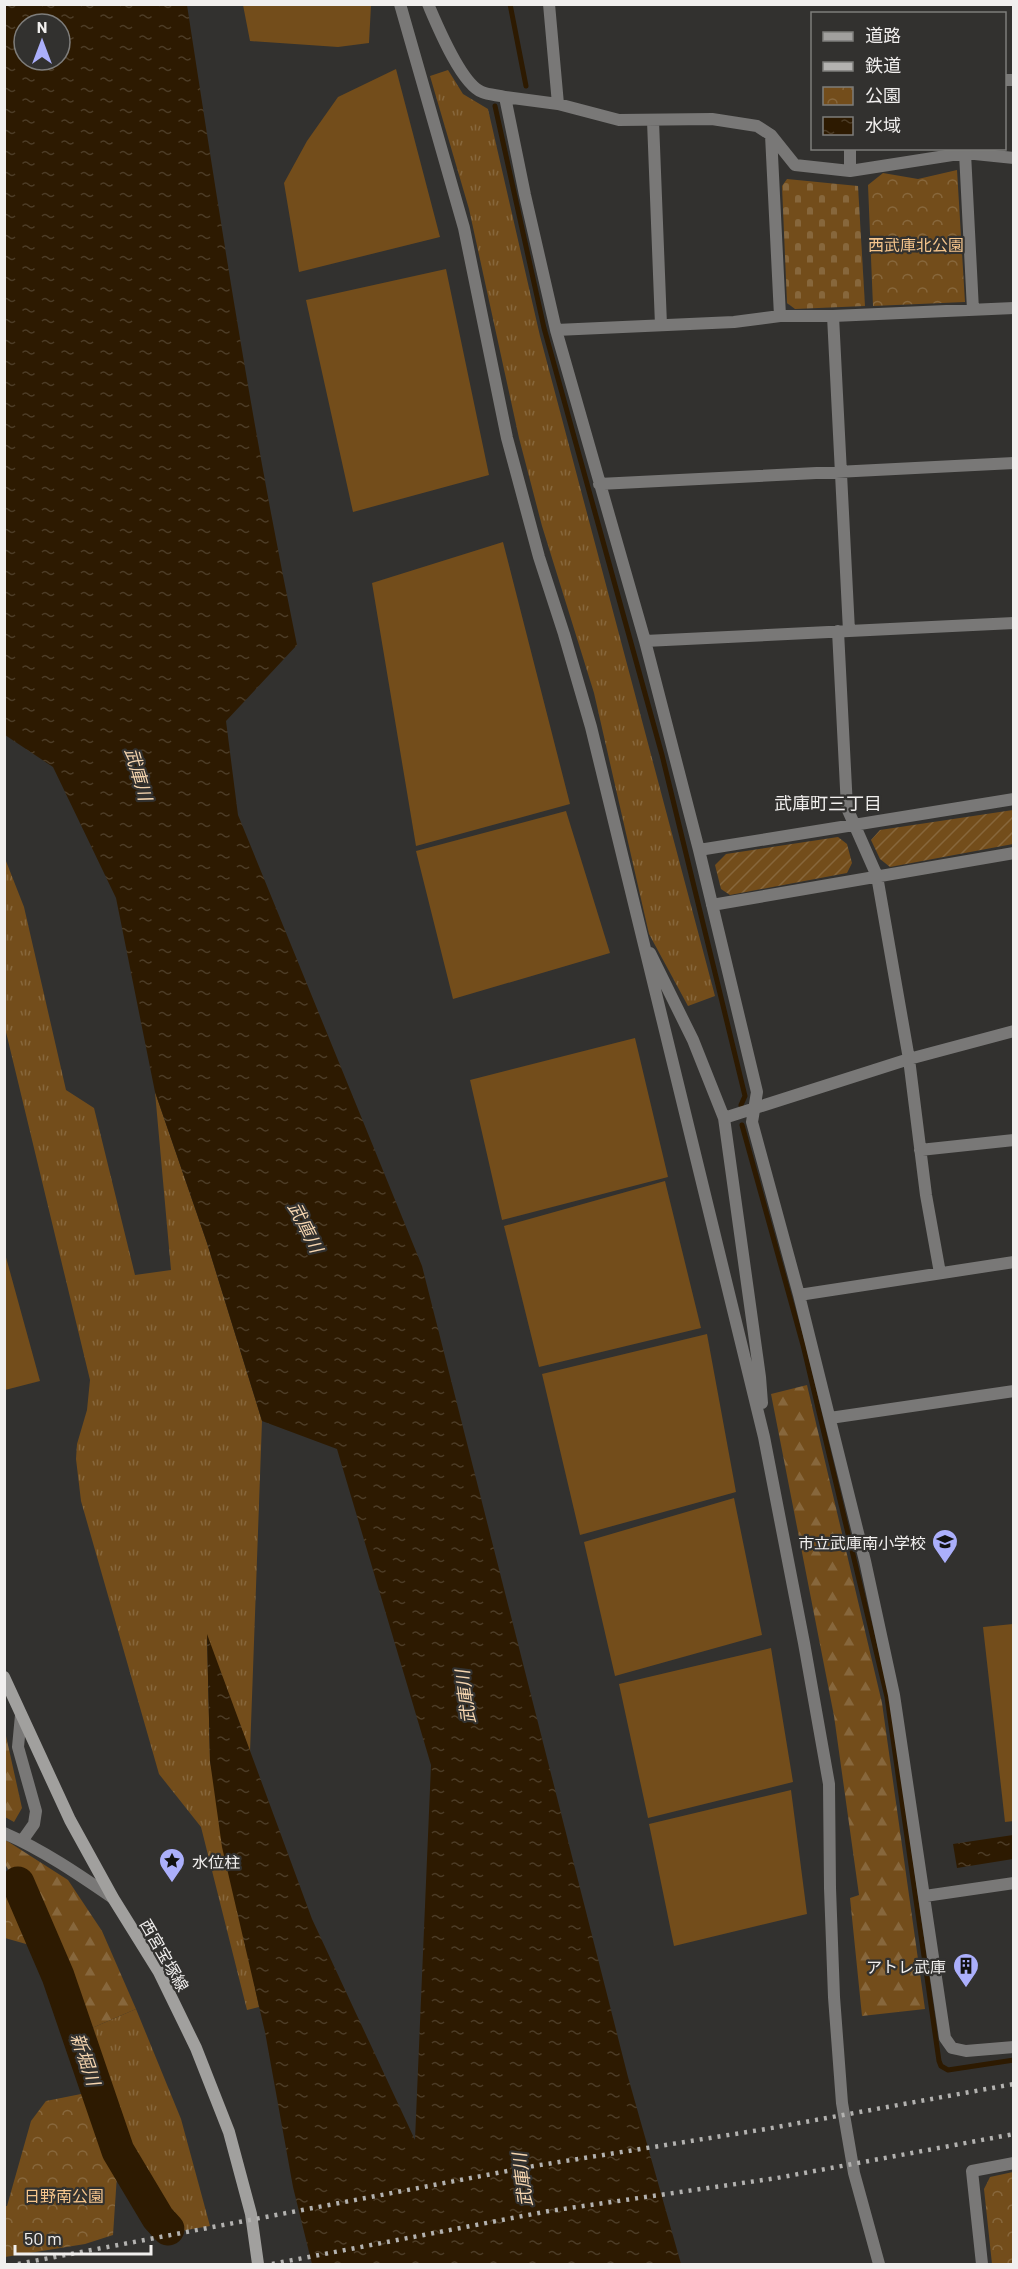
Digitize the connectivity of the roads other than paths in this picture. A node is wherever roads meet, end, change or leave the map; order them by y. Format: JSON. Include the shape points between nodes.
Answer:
{"nodes":[{"id":1,"x":400,"y":4,"type":"edge"},
{"id":2,"x":428,"y":4,"type":"edge"},
{"id":3,"x":549,"y":4,"type":"edge"},
{"id":4,"x":505,"y":97,"type":"junction"},
{"id":5,"x":558,"y":104,"type":"junction"},
{"id":6,"x":653,"y":121,"type":"junction"},
{"id":7,"x":771,"y":135,"type":"junction"},
{"id":8,"x":850,"y":150,"type":"edge"},
{"id":9,"x":965,"y":153,"type":"junction"},
{"id":10,"x":1014,"y":158,"type":"edge"},
{"id":11,"x":850,"y":171,"type":"junction"},
{"id":12,"x":1014,"y":308,"type":"edge"},
{"id":13,"x":973,"y":310,"type":"junction"},
{"id":14,"x":780,"y":316,"type":"junction"},
{"id":15,"x":833,"y":316,"type":"junction"},
{"id":16,"x":661,"y":325,"type":"junction"},
{"id":17,"x":556,"y":330,"type":"junction"},
{"id":18,"x":1014,"y":463,"type":"edge"},
{"id":19,"x":840,"y":471,"type":"junction"},
{"id":20,"x":599,"y":484,"type":"junction"},
{"id":21,"x":1014,"y":623,"type":"edge"},
{"id":22,"x":844,"y":631,"type":"junction"},
{"id":23,"x":645,"y":642,"type":"junction"},
{"id":24,"x":1014,"y":799,"type":"edge"},
{"id":25,"x":852,"y":824,"type":"junction"},
{"id":26,"x":699,"y":850,"type":"junction"},
{"id":27,"x":1014,"y":853,"type":"edge"},
{"id":28,"x":877,"y":876,"type":"junction"},
{"id":29,"x":712,"y":905,"type":"junction"},
{"id":30,"x":641,"y":938,"type":"junction"},
{"id":31,"x":1014,"y":1031,"type":"edge"},
{"id":32,"x":909,"y":1059,"type":"junction"},
{"id":33,"x":754,"y":1109,"type":"junction"},
{"id":34,"x":724,"y":1118,"type":"junction"},
{"id":35,"x":1014,"y":1140,"type":"edge"},
{"id":36,"x":920,"y":1150,"type":"junction"},
{"id":37,"x":1014,"y":1262,"type":"edge"},
{"id":38,"x":940,"y":1273,"type":"junction"},
{"id":39,"x":799,"y":1295,"type":"junction"},
{"id":40,"x":1014,"y":1391,"type":"edge"},
{"id":41,"x":830,"y":1418,"type":"junction"},
{"id":42,"x":764,"y":1437,"type":"junction"},
{"id":43,"x":4,"y":1677,"type":"edge"},
{"id":44,"x":21,"y":1716,"type":"junction"},
{"id":45,"x":4,"y":1833,"type":"edge"},
{"id":46,"x":22,"y":1841,"type":"junction"},
{"id":47,"x":1014,"y":1883,"type":"edge"},
{"id":48,"x":925,"y":1896,"type":"junction"},
{"id":49,"x":113,"y":1898,"type":"junction"},
{"id":50,"x":1014,"y":2047,"type":"edge"},
{"id":51,"x":1014,"y":2163,"type":"edge"},
{"id":52,"x":260,"y":2265,"type":"edge"},
{"id":53,"x":879,"y":2265,"type":"edge"},
{"id":54,"x":982,"y":2265,"type":"edge"}],
"edges":[{"from":1,"to":30,"type":"street","via":[[464,228],[507,438],[591,727]]},
{"from":2,"to":4,"type":"street","via":[[466,77],[480,92]]},
{"from":3,"to":5,"type":"street"},
{"from":4,"to":5,"type":"street"},
{"from":4,"to":17,"type":"street"},
{"from":5,"to":6,"type":"street","via":[[619,120]]},
{"from":6,"to":7,"type":"street","via":[[712,119],[756,126]]},
{"from":6,"to":16,"type":"street"},
{"from":7,"to":11,"type":"street","via":[[795,165]]},
{"from":7,"to":14,"type":"street"},
{"from":8,"to":11,"type":"street"},
{"from":9,"to":10,"type":"street"},
{"from":9,"to":11,"type":"street"},
{"from":9,"to":13,"type":"street"},
{"from":12,"to":13,"type":"street"},
{"from":13,"to":15,"type":"street"},
{"from":14,"to":15,"type":"street"},
{"from":14,"to":16,"type":"street"},
{"from":15,"to":19,"type":"street"},
{"from":16,"to":17,"type":"street"},
{"from":17,"to":20,"type":"street"},
{"from":18,"to":19,"type":"street"},
{"from":19,"to":20,"type":"street"},
{"from":19,"to":22,"type":"street"},
{"from":20,"to":23,"type":"street"},
{"from":21,"to":22,"type":"street"},
{"from":22,"to":23,"type":"street"},
{"from":22,"to":25,"type":"street","via":[[847,808]]},
{"from":23,"to":26,"type":"street"},
{"from":24,"to":25,"type":"street"},
{"from":25,"to":26,"type":"street"},
{"from":25,"to":28,"type":"street"},
{"from":26,"to":29,"type":"street"},
{"from":27,"to":28,"type":"street"},
{"from":28,"to":29,"type":"street"},
{"from":28,"to":32,"type":"street"},
{"from":29,"to":33,"type":"street","via":[[757,1092]]},
{"from":30,"to":34,"type":"street","via":[[693,1040]]},
{"from":30,"to":42,"type":"street"},
{"from":31,"to":32,"type":"street"},
{"from":32,"to":33,"type":"street"},
{"from":32,"to":36,"type":"street"},
{"from":33,"to":34,"type":"street"},
{"from":33,"to":39,"type":"street","via":[[752,1122]]},
{"from":34,"to":42,"type":"street","via":[[760,1377]]},
{"from":35,"to":36,"type":"street"},
{"from":36,"to":38,"type":"street"},
{"from":37,"to":38,"type":"street"},
{"from":38,"to":39,"type":"street"},
{"from":39,"to":41,"type":"street"},
{"from":40,"to":41,"type":"street"},
{"from":41,"to":48,"type":"street","via":[[894,1695]]},
{"from":42,"to":53,"type":"street","via":[[829,1784],[834,1997],[842,2103],[854,2173]]},
{"from":43,"to":44,"type":"main road","name":"西宮宝塚線"},
{"from":44,"to":46,"type":"street","via":[[18,1747],[36,1811],[34,1824]]},
{"from":44,"to":49,"type":"main road","name":"西宮宝塚線","via":[[70,1820]]},
{"from":45,"to":46,"type":"street"},
{"from":46,"to":49,"type":"street"},
{"from":47,"to":48,"type":"street"},
{"from":48,"to":50,"type":"street","via":[[945,2038],[952,2048],[966,2051]]},
{"from":49,"to":52,"type":"main road","name":"西宮宝塚線","via":[[159,1972],[196,2048],[229,2132]]},
{"from":51,"to":54,"type":"street","via":[[972,2171]]}]}
